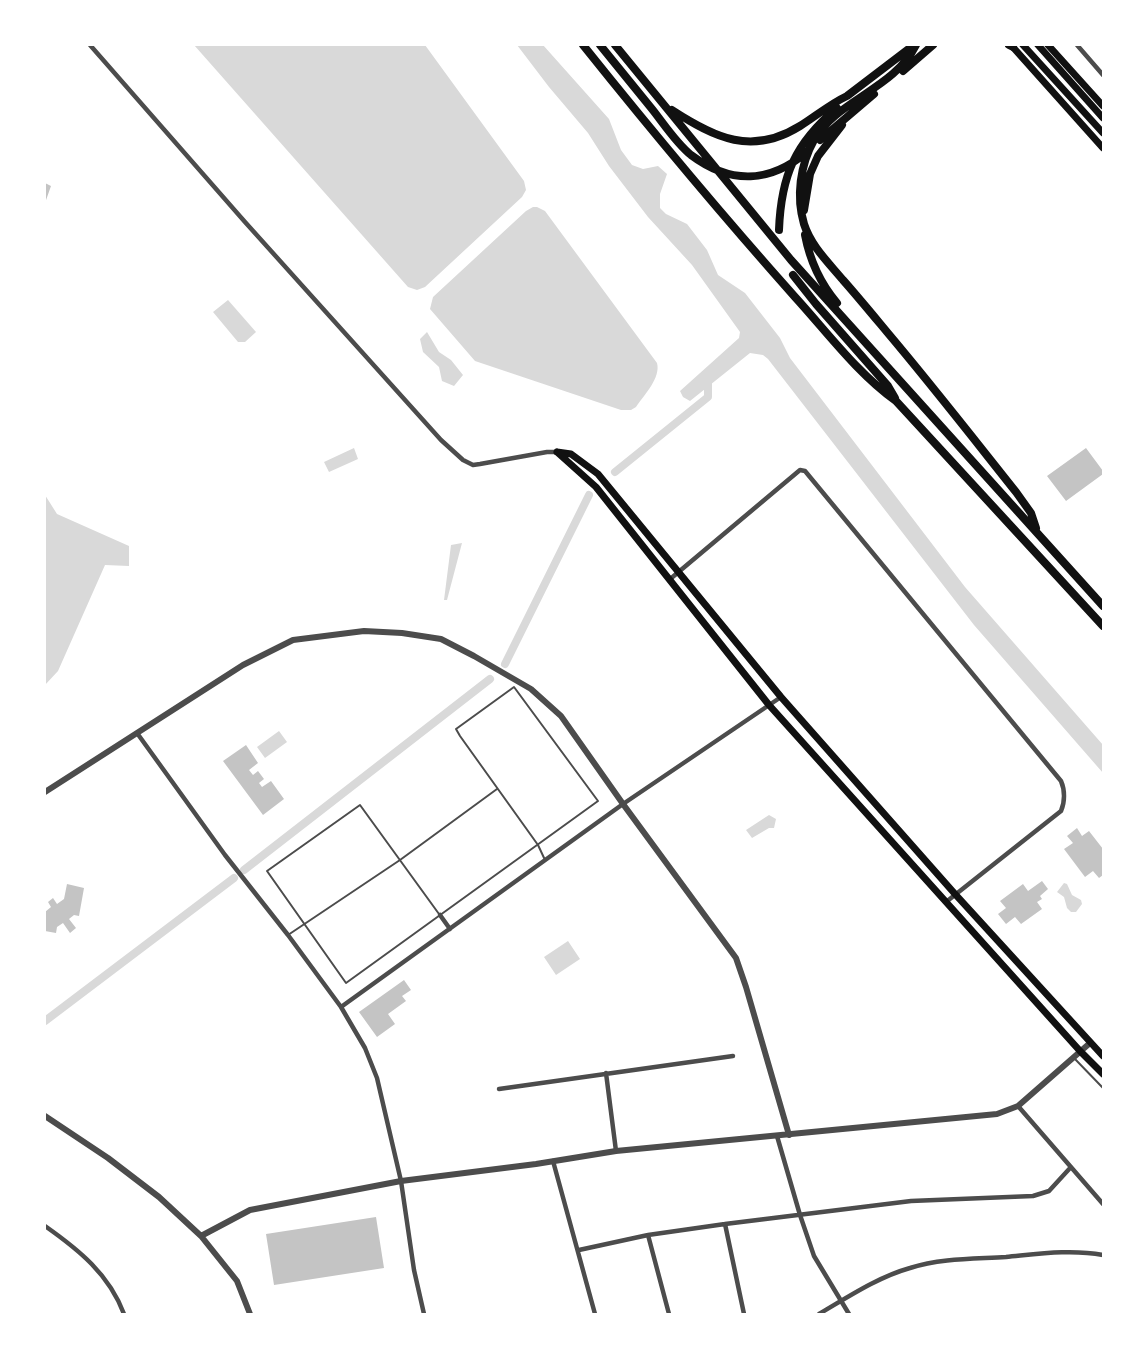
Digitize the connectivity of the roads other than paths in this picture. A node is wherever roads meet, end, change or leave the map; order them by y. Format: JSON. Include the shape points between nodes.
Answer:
{"nodes":[{"id":1,"x":90,"y":45,"type":"edge"},
{"id":2,"x":583,"y":45,"type":"edge"},
{"id":3,"x":600,"y":45,"type":"edge"},
{"id":4,"x":615,"y":45,"type":"edge"},
{"id":5,"x":915,"y":45,"type":"edge"},
{"id":6,"x":933,"y":45,"type":"edge"},
{"id":7,"x":1023,"y":45,"type":"edge"},
{"id":8,"x":1038,"y":45,"type":"edge"},
{"id":9,"x":1048,"y":45,"type":"edge"},
{"id":10,"x":1077,"y":45,"type":"edge"},
{"id":11,"x":1011,"y":46,"type":"edge"},
{"id":12,"x":1103,"y":75,"type":"edge"},
{"id":13,"x":847,"y":96,"type":"junction"},
{"id":14,"x":665,"y":106,"type":"junction"},
{"id":15,"x":1103,"y":106,"type":"edge"},
{"id":16,"x":1103,"y":118,"type":"edge"},
{"id":17,"x":845,"y":119,"type":"junction"},
{"id":18,"x":1103,"y":133,"type":"edge"},
{"id":19,"x":1103,"y":148,"type":"edge"},
{"id":20,"x":779,"y":230,"type":"dead end"},
{"id":21,"x":793,"y":275,"type":"dead end"},
{"id":22,"x":866,"y":345,"type":"junction"},
{"id":23,"x":896,"y":401,"type":"junction"},
{"id":24,"x":557,"y":452,"type":"junction"},
{"id":25,"x":1039,"y":534,"type":"junction"},
{"id":26,"x":678,"y":572,"type":"junction"},
{"id":27,"x":669,"y":580,"type":"junction"},
{"id":28,"x":1103,"y":606,"type":"edge"},
{"id":29,"x":1103,"y":626,"type":"edge"},
{"id":30,"x":780,"y":697,"type":"junction"},
{"id":31,"x":769,"y":705,"type":"junction"},
{"id":32,"x":137,"y":733,"type":"junction"},
{"id":33,"x":498,"y":788,"type":"junction"},
{"id":34,"x":45,"y":792,"type":"edge"},
{"id":35,"x":623,"y":804,"type":"junction"},
{"id":36,"x":538,"y":845,"type":"junction"},
{"id":37,"x":400,"y":860,"type":"junction"},
{"id":38,"x":545,"y":860,"type":"junction"},
{"id":39,"x":955,"y":894,"type":"junction"},
{"id":40,"x":946,"y":902,"type":"junction"},
{"id":41,"x":440,"y":915,"type":"junction"},
{"id":42,"x":306,"y":925,"type":"junction"},
{"id":43,"x":450,"y":929,"type":"junction"},
{"id":44,"x":288,"y":935,"type":"junction"},
{"id":45,"x":341,"y":1007,"type":"junction"},
{"id":46,"x":1090,"y":1043,"type":"junction"},
{"id":47,"x":1080,"y":1052,"type":"junction"},
{"id":48,"x":733,"y":1056,"type":"dead end"},
{"id":49,"x":1103,"y":1056,"type":"edge"},
{"id":50,"x":1073,"y":1058,"type":"junction"},
{"id":51,"x":606,"y":1073,"type":"junction"},
{"id":52,"x":1103,"y":1074,"type":"edge"},
{"id":53,"x":1103,"y":1088,"type":"edge"},
{"id":54,"x":499,"y":1089,"type":"dead end"},
{"id":55,"x":1018,"y":1106,"type":"junction"},
{"id":56,"x":45,"y":1116,"type":"edge"},
{"id":57,"x":789,"y":1135,"type":"junction"},
{"id":58,"x":777,"y":1136,"type":"junction"},
{"id":59,"x":616,"y":1151,"type":"junction"},
{"id":60,"x":554,"y":1161,"type":"junction"},
{"id":61,"x":1071,"y":1167,"type":"junction"},
{"id":62,"x":401,"y":1180,"type":"junction"},
{"id":63,"x":1103,"y":1204,"type":"edge"},
{"id":64,"x":800,"y":1215,"type":"junction"},
{"id":65,"x":725,"y":1224,"type":"junction"},
{"id":66,"x":45,"y":1226,"type":"edge"},
{"id":67,"x":648,"y":1235,"type":"junction"},
{"id":68,"x":201,"y":1236,"type":"junction"},
{"id":69,"x":579,"y":1250,"type":"junction"},
{"id":70,"x":1103,"y":1255,"type":"edge"},
{"id":71,"x":840,"y":1301,"type":"junction"},
{"id":72,"x":124,"y":1314,"type":"edge"},
{"id":73,"x":250,"y":1314,"type":"edge"},
{"id":74,"x":424,"y":1314,"type":"edge"},
{"id":75,"x":595,"y":1314,"type":"edge"},
{"id":76,"x":669,"y":1314,"type":"edge"},
{"id":77,"x":744,"y":1314,"type":"edge"},
{"id":78,"x":819,"y":1314,"type":"edge"},
{"id":79,"x":849,"y":1314,"type":"edge"}],
"edges":[{"from":1,"to":24,"type":"street","via":[[373,366],[463,460],[474,465]]},
{"from":2,"to":23,"type":"highway","via":[[765,264],[882,391]]},
{"from":3,"to":17,"type":"highway","via":[[682,146],[727,174],[762,176],[779,171]]},
{"from":4,"to":14,"type":"highway"},
{"from":5,"to":13,"type":"highway"},
{"from":5,"to":25,"type":"highway","via":[[893,75],[841,112],[814,140],[801,179],[804,224],[816,247],[1031,513]]},
{"from":6,"to":17,"type":"highway"},
{"from":7,"to":18,"type":"main road"},
{"from":8,"to":16,"type":"main road"},
{"from":9,"to":15,"type":"main road"},
{"from":10,"to":12,"type":"street"},
{"from":11,"to":19,"type":"main road"},
{"from":13,"to":14,"type":"highway","via":[[790,132],[754,142],[709,133]]},
{"from":13,"to":20,"type":"highway","via":[[810,134],[791,163],[781,198]]},
{"from":14,"to":22,"type":"highway"},
{"from":17,"to":22,"type":"highway","via":[[810,174],[804,226],[818,276]]},
{"from":21,"to":23,"type":"highway","via":[[888,386]]},
{"from":22,"to":25,"type":"highway"},
{"from":23,"to":29,"type":"highway"},
{"from":24,"to":26,"type":"main road","via":[[570,454],[598,474]]},
{"from":24,"to":27,"type":"main road","via":[[596,487]]},
{"from":25,"to":28,"type":"highway"},
{"from":26,"to":27,"type":"street"},
{"from":26,"to":30,"type":"main road"},
{"from":26,"to":39,"type":"street","via":[[800,470],[805,471],[1061,781],[1061,811]]},
{"from":27,"to":31,"type":"main road"},
{"from":30,"to":31,"type":"street"},
{"from":30,"to":39,"type":"main road"},
{"from":31,"to":35,"type":"street"},
{"from":31,"to":40,"type":"main road"},
{"from":32,"to":34,"type":"street"},
{"from":32,"to":35,"type":"street","via":[[243,665],[293,640],[364,631],[428,636],[441,639],[531,689],[561,716]]},
{"from":32,"to":44,"type":"street"},
{"from":33,"to":36,"type":"lane"},
{"from":33,"to":36,"type":"lane","via":[[456,729],[514,687],[598,801]]},
{"from":33,"to":37,"type":"lane"},
{"from":35,"to":38,"type":"street"},
{"from":35,"to":57,"type":"street","via":[[736,958]]},
{"from":36,"to":38,"type":"lane"},
{"from":36,"to":41,"type":"lane"},
{"from":37,"to":41,"type":"lane"},
{"from":37,"to":42,"type":"lane"},
{"from":37,"to":42,"type":"lane","via":[[360,805],[267,872]]},
{"from":38,"to":43,"type":"street"},
{"from":39,"to":40,"type":"street"},
{"from":39,"to":46,"type":"main road"},
{"from":40,"to":47,"type":"main road"},
{"from":41,"to":42,"type":"lane","via":[[346,982]]},
{"from":41,"to":43,"type":"street"},
{"from":42,"to":44,"type":"lane"},
{"from":43,"to":45,"type":"street"},
{"from":44,"to":45,"type":"street"},
{"from":45,"to":62,"type":"street","via":[[377,1078]]},
{"from":46,"to":47,"type":"street"},
{"from":46,"to":49,"type":"main road"},
{"from":47,"to":50,"type":"street"},
{"from":47,"to":52,"type":"main road"},
{"from":48,"to":51,"type":"street"},
{"from":50,"to":53,"type":"lane"},
{"from":50,"to":55,"type":"street"},
{"from":51,"to":54,"type":"street"},
{"from":51,"to":59,"type":"street"},
{"from":55,"to":57,"type":"street","via":[[997,1114]]},
{"from":55,"to":61,"type":"street"},
{"from":56,"to":68,"type":"street","via":[[159,1197]]},
{"from":57,"to":58,"type":"street"},
{"from":58,"to":59,"type":"street"},
{"from":58,"to":64,"type":"street"},
{"from":59,"to":60,"type":"street"},
{"from":60,"to":62,"type":"street"},
{"from":60,"to":69,"type":"street"},
{"from":61,"to":63,"type":"street"},
{"from":61,"to":64,"type":"street","via":[[1049,1191],[1033,1196],[910,1201]]},
{"from":62,"to":68,"type":"street","via":[[250,1210]]},
{"from":62,"to":74,"type":"street"},
{"from":64,"to":65,"type":"street"},
{"from":64,"to":71,"type":"street","via":[[814,1256]]},
{"from":65,"to":67,"type":"street"},
{"from":65,"to":77,"type":"street"},
{"from":66,"to":72,"type":"street","via":[[88,1258],[105,1277]]},
{"from":67,"to":69,"type":"street"},
{"from":67,"to":76,"type":"street"},
{"from":68,"to":73,"type":"street","via":[[237,1281]]},
{"from":69,"to":75,"type":"street"},
{"from":70,"to":71,"type":"street","via":[[1086,1252],[940,1261],[885,1277]]},
{"from":71,"to":78,"type":"street"},
{"from":71,"to":79,"type":"street"}]}
